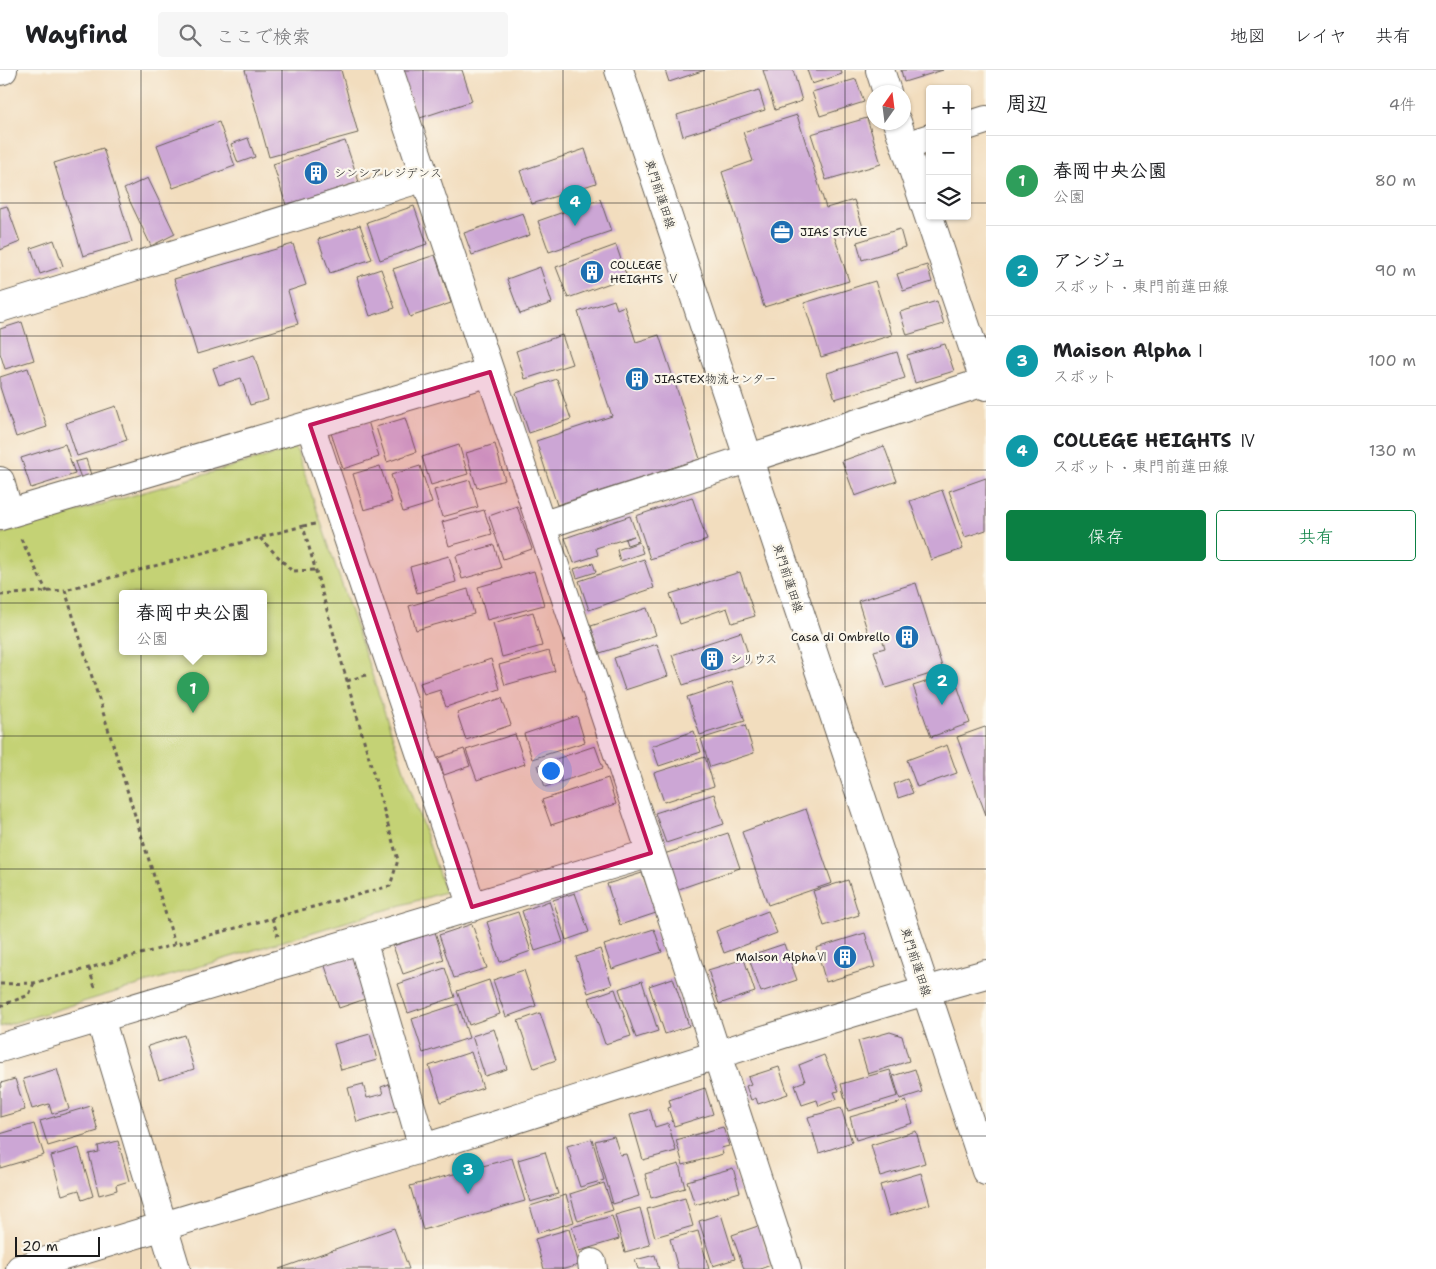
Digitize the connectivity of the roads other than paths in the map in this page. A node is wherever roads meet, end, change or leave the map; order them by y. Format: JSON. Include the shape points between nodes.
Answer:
{"nodes":[{"id":1,"x":389,"y":70,"type":"edge"},
{"id":2,"x":619,"y":70,"type":"edge"},
{"id":3,"x":880,"y":70,"type":"edge"},
{"id":4,"x":885,"y":85,"type":"edge"},
{"id":5,"x":986,"y":120,"type":"edge"},
{"id":6,"x":971,"y":125,"type":"edge"},
{"id":7,"x":911,"y":135,"type":"edge"},
{"id":8,"x":425,"y":177,"type":"junction"},
{"id":9,"x":0,"y":308,"type":"edge"},
{"id":10,"x":490,"y":372,"type":"junction"},
{"id":11,"x":985,"y":384,"type":"edge"},
{"id":12,"x":310,"y":425,"type":"junction"},
{"id":13,"x":749,"y":459,"type":"junction"},
{"id":14,"x":0,"y":481,"type":"edge"},
{"id":15,"x":5,"y":515,"type":"edge"},
{"id":16,"x":541,"y":526,"type":"junction"},
{"id":17,"x":650,"y":853,"type":"junction"},
{"id":18,"x":472,"y":907,"type":"junction"},
{"id":19,"x":362,"y":940,"type":"junction"},
{"id":20,"x":986,"y":974,"type":"edge"},
{"id":21,"x":926,"y":990,"type":"junction"},
{"id":22,"x":99,"y":1007,"type":"junction"},
{"id":23,"x":0,"y":1048,"type":"edge"},
{"id":24,"x":717,"y":1054,"type":"junction"},
{"id":25,"x":423,"y":1148,"type":"junction"},
{"id":26,"x":986,"y":1171,"type":"edge"},
{"id":27,"x":163,"y":1225,"type":"junction"},
{"id":28,"x":20,"y":1269,"type":"edge"},
{"id":29,"x":176,"y":1269,"type":"edge"},
{"id":30,"x":787,"y":1269,"type":"edge"}],
"edges":[{"from":1,"to":8,"type":"street"},
{"from":2,"to":13,"type":"street","name":"東門前蓮田線"},
{"from":3,"to":4,"type":"street"},
{"from":5,"to":6,"type":"street"},
{"from":7,"to":11,"type":"street"},
{"from":8,"to":9,"type":"street"},
{"from":8,"to":10,"type":"street"},
{"from":10,"to":12,"type":"street"},
{"from":10,"to":16,"type":"street"},
{"from":11,"to":13,"type":"street"},
{"from":12,"to":15,"type":"street"},
{"from":12,"to":18,"type":"street"},
{"from":13,"to":16,"type":"street"},
{"from":13,"to":21,"type":"street","name":"東門前蓮田線"},
{"from":14,"to":15,"type":"street"},
{"from":16,"to":17,"type":"street"},
{"from":17,"to":18,"type":"street"},
{"from":17,"to":24,"type":"street"},
{"from":18,"to":19,"type":"street"},
{"from":19,"to":22,"type":"street"},
{"from":19,"to":25,"type":"street"},
{"from":20,"to":21,"type":"street"},
{"from":21,"to":24,"type":"street"},
{"from":21,"to":26,"type":"street","name":"東門前蓮田線"},
{"from":22,"to":23,"type":"street"},
{"from":22,"to":27,"type":"street"},
{"from":24,"to":25,"type":"street"},
{"from":24,"to":30,"type":"street"},
{"from":25,"to":27,"type":"street"},
{"from":27,"to":28,"type":"street"},
{"from":27,"to":29,"type":"street"}]}
